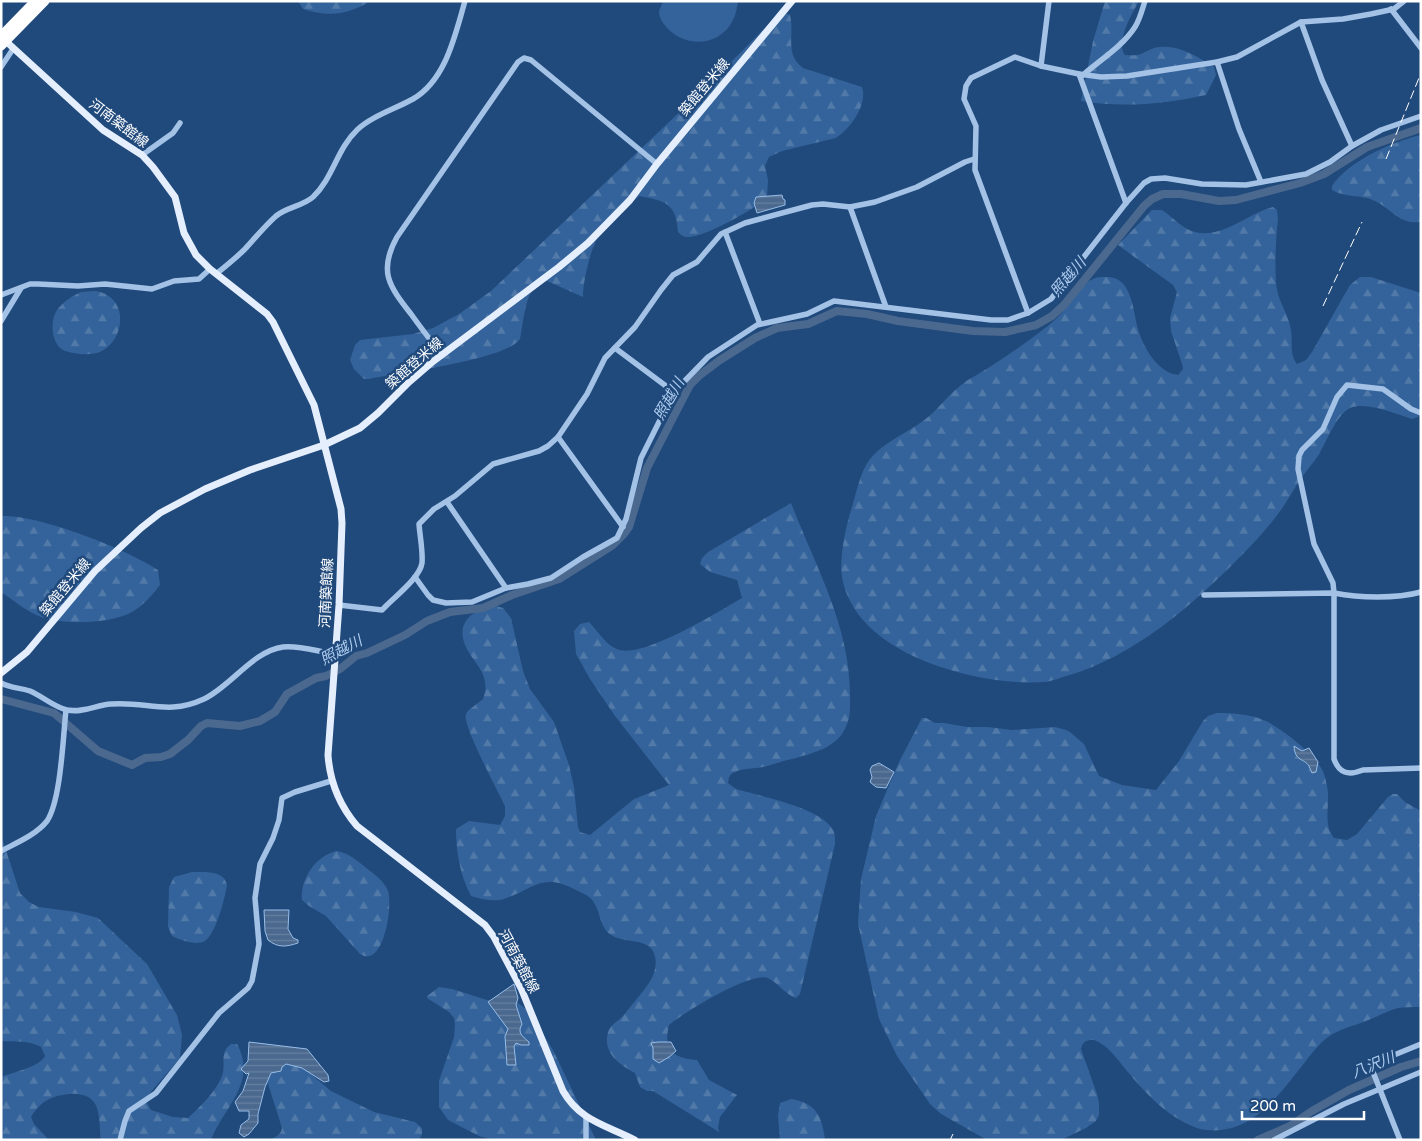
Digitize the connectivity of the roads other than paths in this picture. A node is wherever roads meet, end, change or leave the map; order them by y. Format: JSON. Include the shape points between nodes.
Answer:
{"nodes":[{"id":1,"x":35,"y":1,"type":"edge"},
{"id":2,"x":46,"y":1,"type":"edge"},
{"id":3,"x":465,"y":1,"type":"edge"},
{"id":4,"x":792,"y":1,"type":"edge"},
{"id":5,"x":1050,"y":1,"type":"edge"},
{"id":6,"x":1145,"y":1,"type":"edge"},
{"id":7,"x":1404,"y":1,"type":"edge"},
{"id":8,"x":1392,"y":10,"type":"junction"},
{"id":9,"x":1301,"y":22,"type":"junction"},
{"id":10,"x":1,"y":36,"type":"edge"},
{"id":11,"x":8,"y":46,"type":"edge"},
{"id":12,"x":1421,"y":48,"type":"edge"},
{"id":13,"x":1217,"y":62,"type":"junction"},
{"id":14,"x":1041,"y":66,"type":"junction"},
{"id":15,"x":1,"y":67,"type":"edge"},
{"id":16,"x":1081,"y":74,"type":"junction"},
{"id":17,"x":1421,"y":116,"type":"edge"},
{"id":18,"x":180,"y":122,"type":"dead end"},
{"id":19,"x":1352,"y":146,"type":"junction"},
{"id":20,"x":142,"y":155,"type":"junction"},
{"id":21,"x":974,"y":159,"type":"junction"},
{"id":22,"x":657,"y":164,"type":"junction"},
{"id":23,"x":1261,"y":182,"type":"junction"},
{"id":24,"x":1126,"y":203,"type":"junction"},
{"id":25,"x":850,"y":207,"type":"junction"},
{"id":26,"x":725,"y":232,"type":"junction"},
{"id":27,"x":213,"y":271,"type":"junction"},
{"id":28,"x":21,"y":288,"type":"junction"},
{"id":29,"x":1,"y":296,"type":"edge"},
{"id":30,"x":886,"y":307,"type":"junction"},
{"id":31,"x":1028,"y":313,"type":"junction"},
{"id":32,"x":1,"y":321,"type":"edge"},
{"id":33,"x":760,"y":324,"type":"junction"},
{"id":34,"x":615,"y":348,"type":"junction"},
{"id":35,"x":442,"y":355,"type":"junction"},
{"id":36,"x":674,"y":392,"type":"junction"},
{"id":37,"x":1421,"y":413,"type":"edge"},
{"id":38,"x":558,"y":437,"type":"junction"},
{"id":39,"x":324,"y":445,"type":"junction"},
{"id":40,"x":447,"y":502,"type":"junction"},
{"id":41,"x":623,"y":527,"type":"junction"},
{"id":42,"x":415,"y":577,"type":"junction"},
{"id":43,"x":506,"y":588,"type":"junction"},
{"id":44,"x":1421,"y":592,"type":"edge"},
{"id":45,"x":1334,"y":593,"type":"junction"},
{"id":46,"x":1204,"y":595,"type":"dead end"},
{"id":47,"x":339,"y":605,"type":"junction"},
{"id":48,"x":335,"y":657,"type":"junction"},
{"id":49,"x":1,"y":672,"type":"edge"},
{"id":50,"x":1,"y":683,"type":"edge"},
{"id":51,"x":66,"y":710,"type":"junction"},
{"id":52,"x":1421,"y":768,"type":"edge"},
{"id":53,"x":331,"y":781,"type":"junction"},
{"id":54,"x":1,"y":851,"type":"edge"},
{"id":55,"x":1421,"y":1044,"type":"edge"},
{"id":56,"x":1421,"y":1072,"type":"edge"},
{"id":57,"x":1379,"y":1089,"type":"junction"},
{"id":58,"x":586,"y":1117,"type":"junction"},
{"id":59,"x":120,"y":1140,"type":"edge"},
{"id":60,"x":586,"y":1140,"type":"edge"},
{"id":61,"x":635,"y":1140,"type":"edge"},
{"id":62,"x":1274,"y":1140,"type":"edge"},
{"id":63,"x":1400,"y":1140,"type":"edge"}],
"edges":[{"from":1,"to":10,"type":"highway"},
{"from":2,"to":11,"type":"highway"},
{"from":3,"to":27,"type":"street","via":[[455,38],[438,75],[423,93],[356,131],[312,198],[277,215],[244,250]]},
{"from":4,"to":22,"type":"main road","name":"築館登米線"},
{"from":5,"to":14,"type":"street"},
{"from":6,"to":16,"type":"street","via":[[1127,37]]},
{"from":7,"to":8,"type":"street"},
{"from":8,"to":9,"type":"street","via":[[1343,19]]},
{"from":8,"to":12,"type":"street"},
{"from":9,"to":13,"type":"street","via":[[1237,57]]},
{"from":9,"to":19,"type":"street","via":[[1322,80]]},
{"from":11,"to":15,"type":"street"},
{"from":11,"to":20,"type":"main road","name":"河南築館線","via":[[103,130]]},
{"from":13,"to":16,"type":"street","via":[[1116,78]]},
{"from":13,"to":23,"type":"street"},
{"from":14,"to":16,"type":"street"},
{"from":14,"to":21,"type":"street","via":[[1012,58],[971,78],[964,100],[976,126]]},
{"from":16,"to":24,"type":"street"},
{"from":17,"to":19,"type":"street","via":[[1381,130]]},
{"from":18,"to":20,"type":"street","via":[[173,133]]},
{"from":19,"to":23,"type":"street","via":[[1306,174]]},
{"from":20,"to":27,"type":"main road","name":"河南築館線","via":[[175,197],[189,244]]},
{"from":21,"to":25,"type":"street","via":[[917,188]]},
{"from":21,"to":31,"type":"street","via":[[982,191]]},
{"from":22,"to":35,"type":"main road","name":"築館登米線","via":[[630,200],[588,243]]},
{"from":22,"to":35,"type":"street","via":[[531,60],[524,58],[518,62],[391,247],[387,271],[394,292]]},
{"from":23,"to":24,"type":"street","via":[[1216,184],[1156,177],[1144,183]]},
{"from":24,"to":31,"type":"street","via":[[1059,290]]},
{"from":25,"to":26,"type":"street","via":[[812,205],[745,223]]},
{"from":25,"to":30,"type":"street"},
{"from":26,"to":33,"type":"street"},
{"from":26,"to":34,"type":"street","via":[[697,262],[673,275],[635,327]]},
{"from":27,"to":28,"type":"street","via":[[199,279],[174,281],[152,289],[105,284],[30,284]]},
{"from":27,"to":39,"type":"main road","name":"河南築館線","via":[[273,322],[314,405]]},
{"from":28,"to":29,"type":"street"},
{"from":28,"to":32,"type":"street"},
{"from":30,"to":31,"type":"street","via":[[991,320],[1008,320]]},
{"from":30,"to":33,"type":"street","via":[[834,301],[807,314]]},
{"from":33,"to":36,"type":"street","via":[[708,357]]},
{"from":34,"to":36,"type":"street"},
{"from":34,"to":38,"type":"street","via":[[605,358],[587,394]]},
{"from":35,"to":39,"type":"main road","name":"築館登米線","via":[[360,428]]},
{"from":36,"to":41,"type":"street","via":[[641,458]]},
{"from":37,"to":45,"type":"street","via":[[1383,389],[1346,385],[1336,397],[1323,429],[1299,456],[1298,469],[1314,544]]},
{"from":38,"to":40,"type":"street","via":[[539,451],[493,464]]},
{"from":38,"to":41,"type":"street"},
{"from":39,"to":47,"type":"main road","name":"河南築館線","via":[[341,509]]},
{"from":39,"to":49,"type":"main road","name":"築館登米線","via":[[250,470],[205,489],[160,514],[109,556],[27,652]]},
{"from":40,"to":42,"type":"street","via":[[434,509],[419,524],[422,562]]},
{"from":40,"to":43,"type":"street"},
{"from":41,"to":43,"type":"street","via":[[617,538],[551,578]]},
{"from":42,"to":43,"type":"street","via":[[433,600],[446,603],[472,602]]},
{"from":42,"to":47,"type":"street","via":[[382,610]]},
{"from":44,"to":45,"type":"street","via":[[1406,596]]},
{"from":45,"to":46,"type":"street"},
{"from":45,"to":52,"type":"street","via":[[1334,759],[1337,767],[1355,773]]},
{"from":47,"to":48,"type":"main road","name":"河南築館線"},
{"from":48,"to":51,"type":"street","via":[[290,647],[276,648],[248,665],[218,691],[183,707],[114,704]]},
{"from":48,"to":53,"type":"main road","name":"河南築館線","via":[[328,755]]},
{"from":50,"to":51,"type":"street","via":[[31,691]]},
{"from":51,"to":54,"type":"street","via":[[55,800],[46,821],[32,834]]},
{"from":53,"to":58,"type":"main road","name":"河南築館線","via":[[340,802],[358,826],[485,926],[494,937],[521,988],[563,1091],[569,1102]]},
{"from":53,"to":59,"type":"street","via":[[282,798],[273,838],[260,864],[255,898],[259,944],[252,981],[218,1013],[156,1093],[129,1111]]},
{"from":55,"to":57,"type":"street","via":[[1372,1064]]},
{"from":56,"to":57,"type":"street"},
{"from":57,"to":62,"type":"street","via":[[1321,1114]]},
{"from":57,"to":63,"type":"street"},
{"from":58,"to":60,"type":"street"},
{"from":58,"to":61,"type":"main road","name":"河南築館線"}]}
